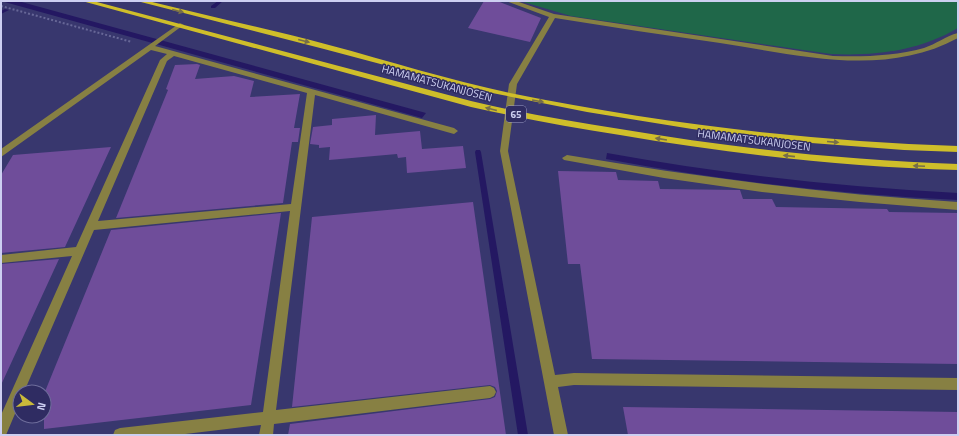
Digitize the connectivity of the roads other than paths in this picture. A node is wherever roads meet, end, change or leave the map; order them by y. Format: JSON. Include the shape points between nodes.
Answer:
{"nodes":[{"id":1,"x":84,"y":1,"type":"edge"},
{"id":2,"x":140,"y":1,"type":"edge"},
{"id":3,"x":509,"y":1,"type":"edge"},
{"id":4,"x":553,"y":16,"type":"junction"},
{"id":5,"x":180,"y":25,"type":"junction"},
{"id":6,"x":958,"y":35,"type":"edge"},
{"id":7,"x":151,"y":47,"type":"junction"},
{"id":8,"x":172,"y":54,"type":"junction"},
{"id":9,"x":311,"y":92,"type":"junction"},
{"id":10,"x":512,"y":95,"type":"junction"},
{"id":11,"x":509,"y":113,"type":"junction"},
{"id":12,"x":454,"y":131,"type":"dead end"},
{"id":13,"x":958,"y":149,"type":"edge"},
{"id":14,"x":1,"y":154,"type":"edge"},
{"id":15,"x":567,"y":158,"type":"dead end"},
{"id":16,"x":958,"y":167,"type":"edge"},
{"id":17,"x":958,"y":206,"type":"edge"},
{"id":18,"x":296,"y":207,"type":"junction"},
{"id":19,"x":91,"y":226,"type":"junction"},
{"id":20,"x":80,"y":251,"type":"junction"},
{"id":21,"x":1,"y":259,"type":"edge"},
{"id":22,"x":550,"y":382,"type":"junction"},
{"id":23,"x":958,"y":384,"type":"edge"},
{"id":24,"x":490,"y":392,"type":"dead end"},
{"id":25,"x":268,"y":418,"type":"junction"},
{"id":26,"x":1,"y":430,"type":"edge"},
{"id":27,"x":120,"y":435,"type":"edge"},
{"id":28,"x":266,"y":435,"type":"edge"},
{"id":29,"x":561,"y":435,"type":"edge"}],
"edges":[{"from":1,"to":5,"type":"main road","name":"HAMAMATSUKANJOSEN","number":"65"},
{"from":2,"to":10,"type":"main road","name":"HAMAMATSUKANJOSEN","number":"65","one_way":true},
{"from":3,"to":4,"type":"street"},
{"from":4,"to":6,"type":"street","via":[[833,58],[862,59],[913,52],[935,46]]},
{"from":4,"to":10,"type":"street","via":[[513,84]]},
{"from":5,"to":7,"type":"street"},
{"from":11,"to":5,"type":"main road","name":"HAMAMATSUKANJOSEN","number":"65","one_way":true},
{"from":7,"to":8,"type":"street"},
{"from":7,"to":14,"type":"street"},
{"from":8,"to":9,"type":"street"},
{"from":8,"to":19,"type":"street","via":[[164,60]]},
{"from":9,"to":12,"type":"street"},
{"from":9,"to":18,"type":"street"},
{"from":10,"to":11,"type":"street"},
{"from":10,"to":13,"type":"main road","name":"HAMAMATSUKANJOSEN","number":"65","one_way":true,"via":[[630,118],[716,130],[851,144]]},
{"from":16,"to":11,"type":"main road","name":"HAMAMATSUKANJOSEN","number":"65","one_way":true,"via":[[765,154]]},
{"from":11,"to":22,"type":"street","via":[[504,151]]},
{"from":15,"to":17,"type":"street","via":[[766,190]]},
{"from":18,"to":19,"type":"street"},
{"from":18,"to":25,"type":"street"},
{"from":19,"to":20,"type":"street"},
{"from":20,"to":21,"type":"street"},
{"from":20,"to":26,"type":"street"},
{"from":22,"to":23,"type":"street","via":[[574,379]]},
{"from":22,"to":29,"type":"street"},
{"from":24,"to":25,"type":"street"},
{"from":25,"to":27,"type":"street"},
{"from":25,"to":28,"type":"street"}]}
